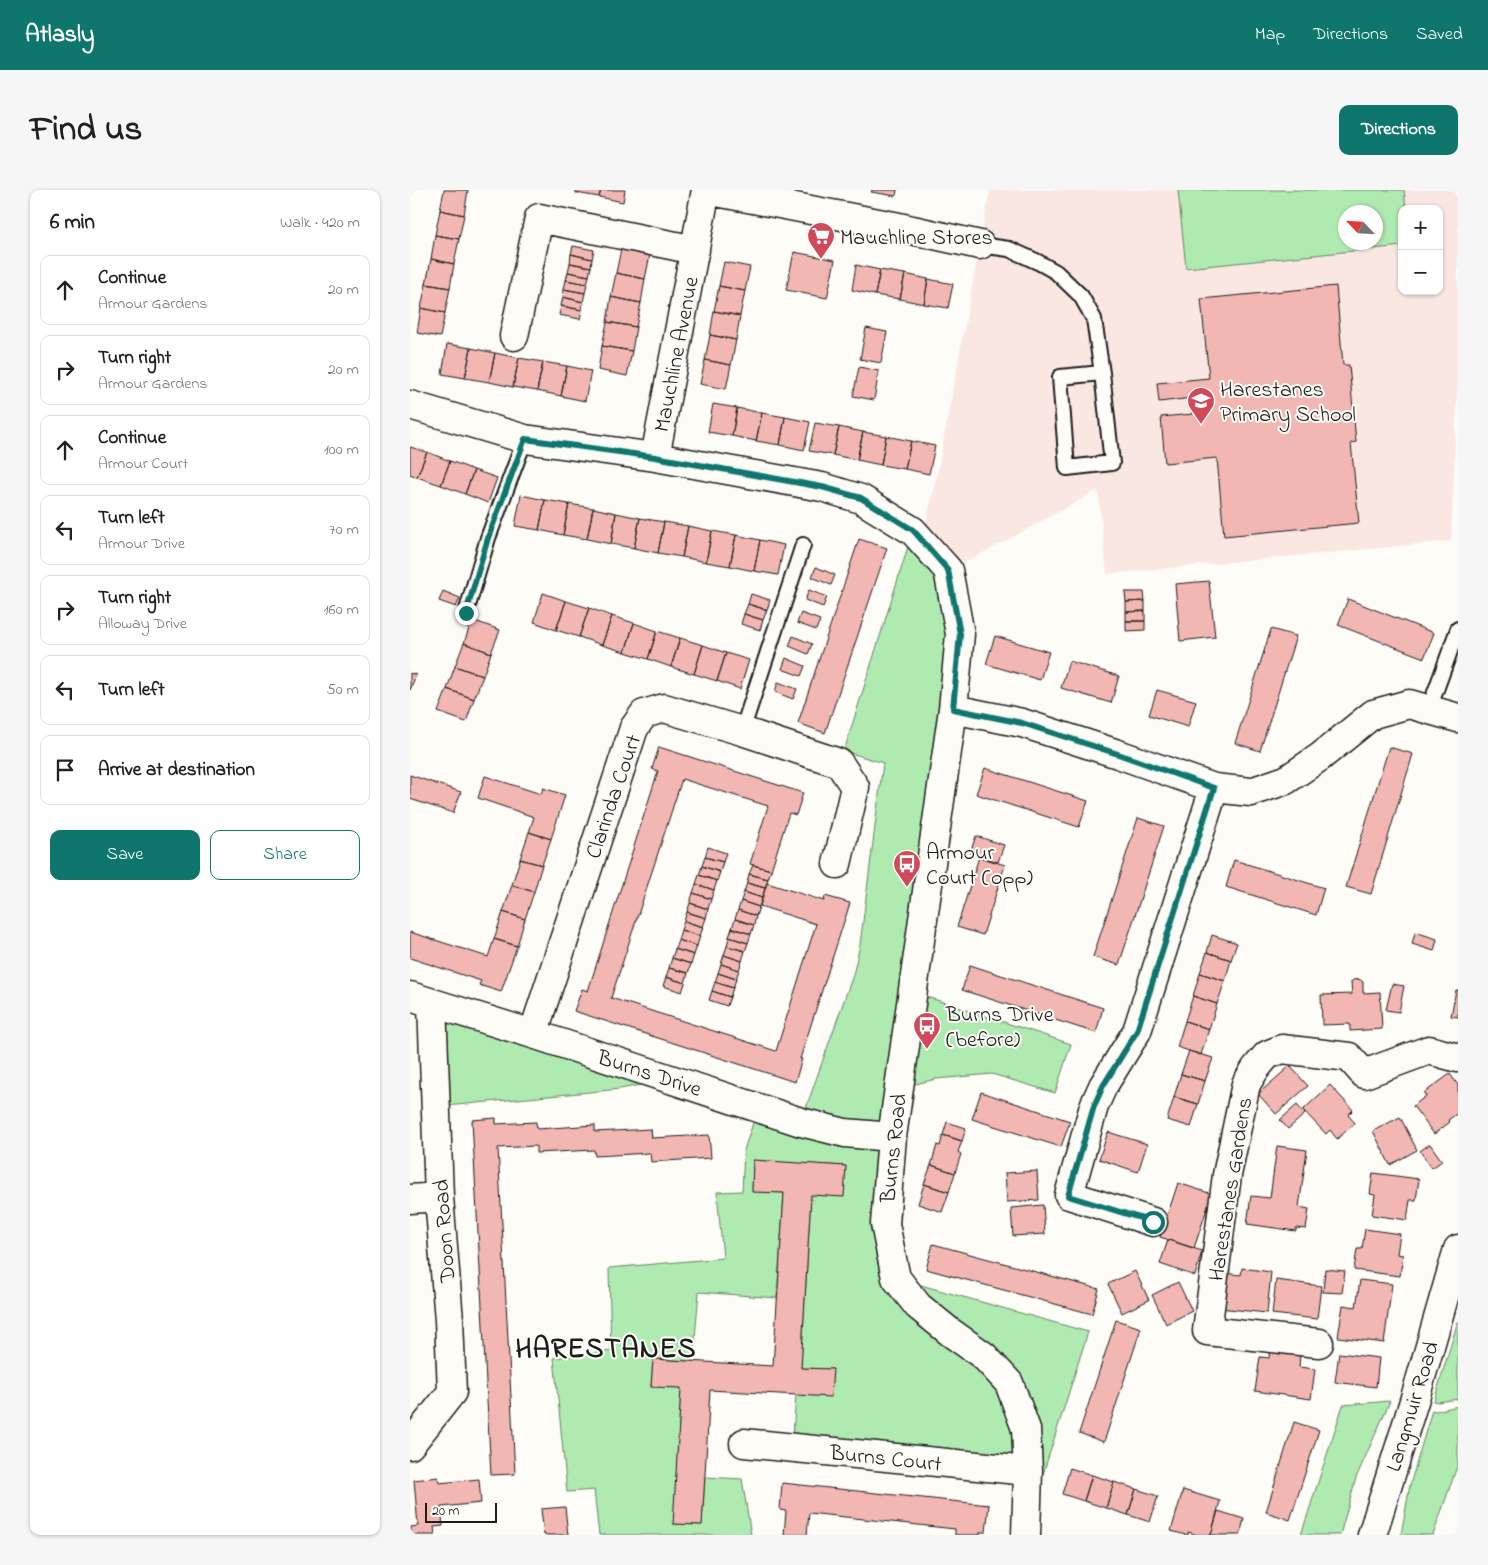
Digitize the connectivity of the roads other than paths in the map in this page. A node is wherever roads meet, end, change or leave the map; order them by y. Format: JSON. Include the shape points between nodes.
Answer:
{"nodes":[{"id":1,"x":706,"y":190,"type":"edge"},
{"id":2,"x":980,"y":245,"type":"joint"},
{"id":3,"x":695,"y":250,"type":"junction"},
{"id":4,"x":514,"y":336,"type":"dead end"},
{"id":5,"x":1102,"y":373,"type":"junction"},
{"id":6,"x":410,"y":405,"type":"edge"},
{"id":7,"x":525,"y":439,"type":"junction"},
{"id":8,"x":655,"y":457,"type":"junction"},
{"id":9,"x":803,"y":545,"type":"dead end"},
{"id":10,"x":466,"y":613,"type":"dead end"},
{"id":11,"x":1458,"y":629,"type":"edge"},
{"id":12,"x":953,"y":709,"type":"junction"},
{"id":13,"x":1429,"y":709,"type":"junction"},
{"id":14,"x":1458,"y":718,"type":"edge"},
{"id":15,"x":742,"y":731,"type":"junction"},
{"id":16,"x":1214,"y":788,"type":"junction"},
{"id":17,"x":837,"y":864,"type":"dead end"},
{"id":18,"x":421,"y":999,"type":"edge"},
{"id":19,"x":533,"y":1034,"type":"junction"},
{"id":20,"x":1458,"y":1058,"type":"edge"},
{"id":21,"x":892,"y":1138,"type":"junction"},
{"id":22,"x":439,"y":1197,"type":"junction"},
{"id":23,"x":410,"y":1199,"type":"edge"},
{"id":24,"x":1153,"y":1222,"type":"dead end"},
{"id":25,"x":1458,"y":1249,"type":"edge"},
{"id":26,"x":1319,"y":1343,"type":"dead end"},
{"id":27,"x":744,"y":1444,"type":"dead end"},
{"id":28,"x":410,"y":1445,"type":"edge"},
{"id":29,"x":1028,"y":1471,"type":"junction"},
{"id":30,"x":1026,"y":1535,"type":"edge"},
{"id":31,"x":1372,"y":1535,"type":"edge"}],
"edges":[{"from":1,"to":2,"type":"street"},
{"from":1,"to":3,"type":"street","name":"Mauchline Avenue"},
{"from":2,"to":5,"type":"lane","via":[[1009,249],[1038,262],[1056,272],[1081,296],[1094,319]]},
{"from":3,"to":4,"type":"street","name":"Mauchline Avenue","via":[[539,218]]},
{"from":3,"to":8,"type":"street","name":"Mauchline Avenue"},
{"from":5,"to":5,"type":"lane","via":[[1060,377],[1067,468],[1112,464]]},
{"from":6,"to":7,"type":"street","name":"Burns Road"},
{"from":7,"to":8,"type":"street","name":"Burns Road"},
{"from":7,"to":10,"type":"lane","via":[[488,538]]},
{"from":8,"to":12,"type":"street","name":"Burns Road","via":[[822,487],[861,498],[913,530],[948,570],[960,634]]},
{"from":9,"to":15,"type":"lane"},
{"from":11,"to":13,"type":"lane"},
{"from":12,"to":16,"type":"street","via":[[1022,723]]},
{"from":12,"to":21,"type":"street","name":"Burns Road"},
{"from":13,"to":14,"type":"street"},
{"from":13,"to":16,"type":"street","via":[[1410,704],[1373,714],[1320,758],[1286,780],[1252,792]]},
{"from":15,"to":17,"type":"street","name":"Clarinda Court","via":[[840,764],[855,787]]},
{"from":15,"to":19,"type":"street","name":"Clarinda Court","via":[[664,708],[644,714],[634,728]]},
{"from":16,"to":24,"type":"street","via":[[1137,1031],[1103,1086],[1068,1196]]},
{"from":18,"to":19,"type":"street","name":"Burns Drive"},
{"from":18,"to":22,"type":"street","name":"Doon Road"},
{"from":19,"to":21,"type":"street","name":"Burns Drive","via":[[801,1122],[845,1133]]},
{"from":20,"to":26,"type":"street","name":"Harestanes Gardens","via":[[1429,1050],[1364,1074],[1349,1057],[1282,1049],[1267,1055],[1246,1084],[1227,1175],[1207,1331]]},
{"from":21,"to":29,"type":"street","name":"Burns Road","via":[[885,1224],[896,1278],[918,1306],[984,1356],[1009,1383],[1026,1429]]},
{"from":22,"to":23,"type":"street"},
{"from":22,"to":28,"type":"street","name":"Doon Road","via":[[452,1392]]},
{"from":25,"to":31,"type":"street","name":"Langmuir Road"},
{"from":27,"to":29,"type":"street","name":"Burns Court"},
{"from":29,"to":30,"type":"street","name":"Burns Road"}]}
